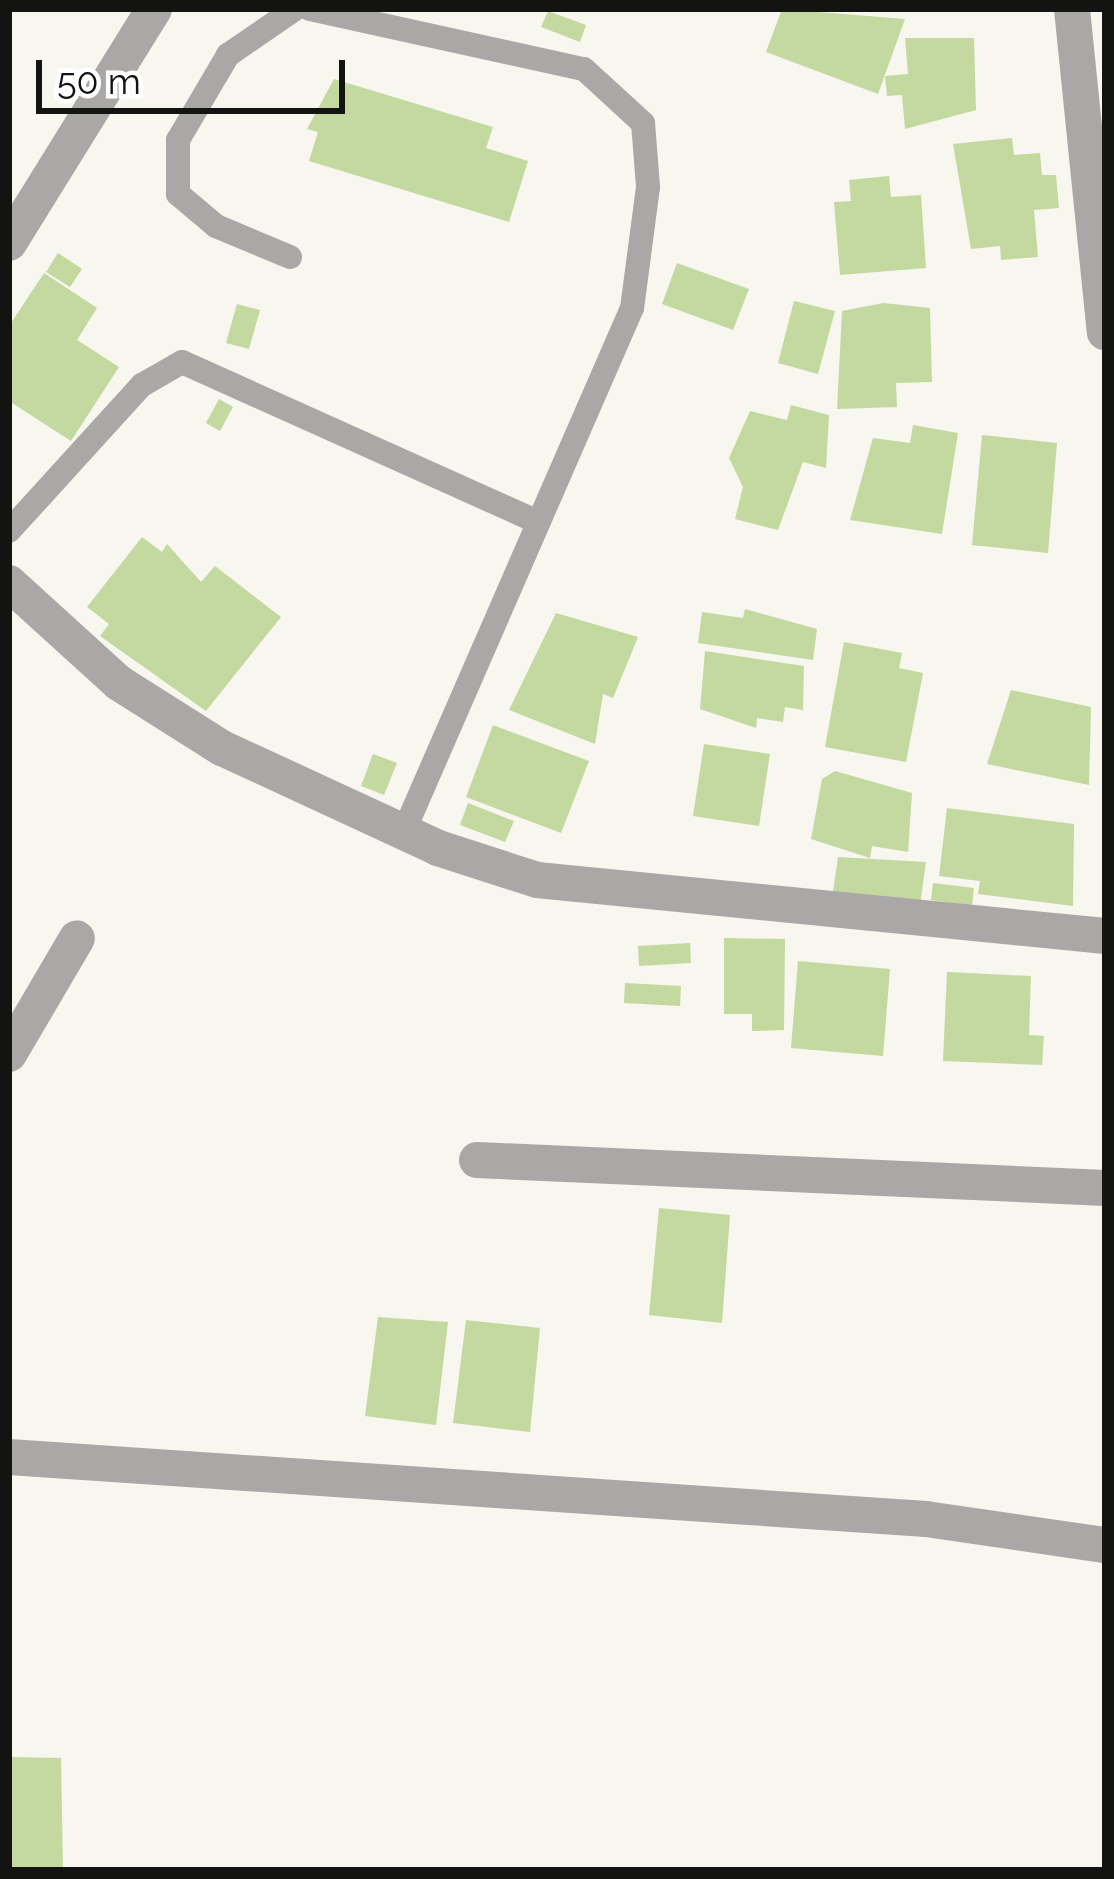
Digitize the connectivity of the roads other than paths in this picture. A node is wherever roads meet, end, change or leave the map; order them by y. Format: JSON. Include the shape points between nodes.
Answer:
{"nodes":[{"id":1,"x":154,"y":9,"type":"edge"},
{"id":2,"x":295,"y":9,"type":"edge"},
{"id":3,"x":310,"y":9,"type":"edge"},
{"id":4,"x":1072,"y":9,"type":"edge"},
{"id":5,"x":1096,"y":126,"type":"edge"},
{"id":6,"x":9,"y":243,"type":"edge"},
{"id":7,"x":290,"y":257,"type":"dead end"},
{"id":8,"x":1105,"y":332,"type":"edge"},
{"id":9,"x":538,"y":522,"type":"junction"},
{"id":10,"x":9,"y":531,"type":"edge"},
{"id":11,"x":9,"y":583,"type":"edge"},
{"id":12,"x":404,"y":832,"type":"junction"},
{"id":13,"x":1105,"y":936,"type":"edge"},
{"id":14,"x":77,"y":938,"type":"dead end"},
{"id":15,"x":9,"y":1054,"type":"edge"},
{"id":16,"x":477,"y":1160,"type":"dead end"},
{"id":17,"x":1105,"y":1188,"type":"edge"},
{"id":18,"x":9,"y":1457,"type":"edge"},
{"id":19,"x":1105,"y":1545,"type":"edge"}],
"edges":[{"from":1,"to":6,"type":"street"},
{"from":2,"to":7,"type":"lane","via":[[228,55],[178,140],[178,194],[216,226]]},
{"from":3,"to":9,"type":"lane","via":[[584,69],[643,123],[648,187],[632,308]]},
{"from":4,"to":5,"type":"street"},
{"from":5,"to":8,"type":"street"},
{"from":9,"to":10,"type":"lane","via":[[182,362],[142,385]]},
{"from":9,"to":12,"type":"lane"},
{"from":11,"to":12,"type":"street","via":[[119,682],[205,737]]},
{"from":12,"to":13,"type":"street","via":[[537,880]]},
{"from":14,"to":15,"type":"street"},
{"from":16,"to":17,"type":"street"},
{"from":18,"to":19,"type":"street","via":[[926,1519]]}]}
